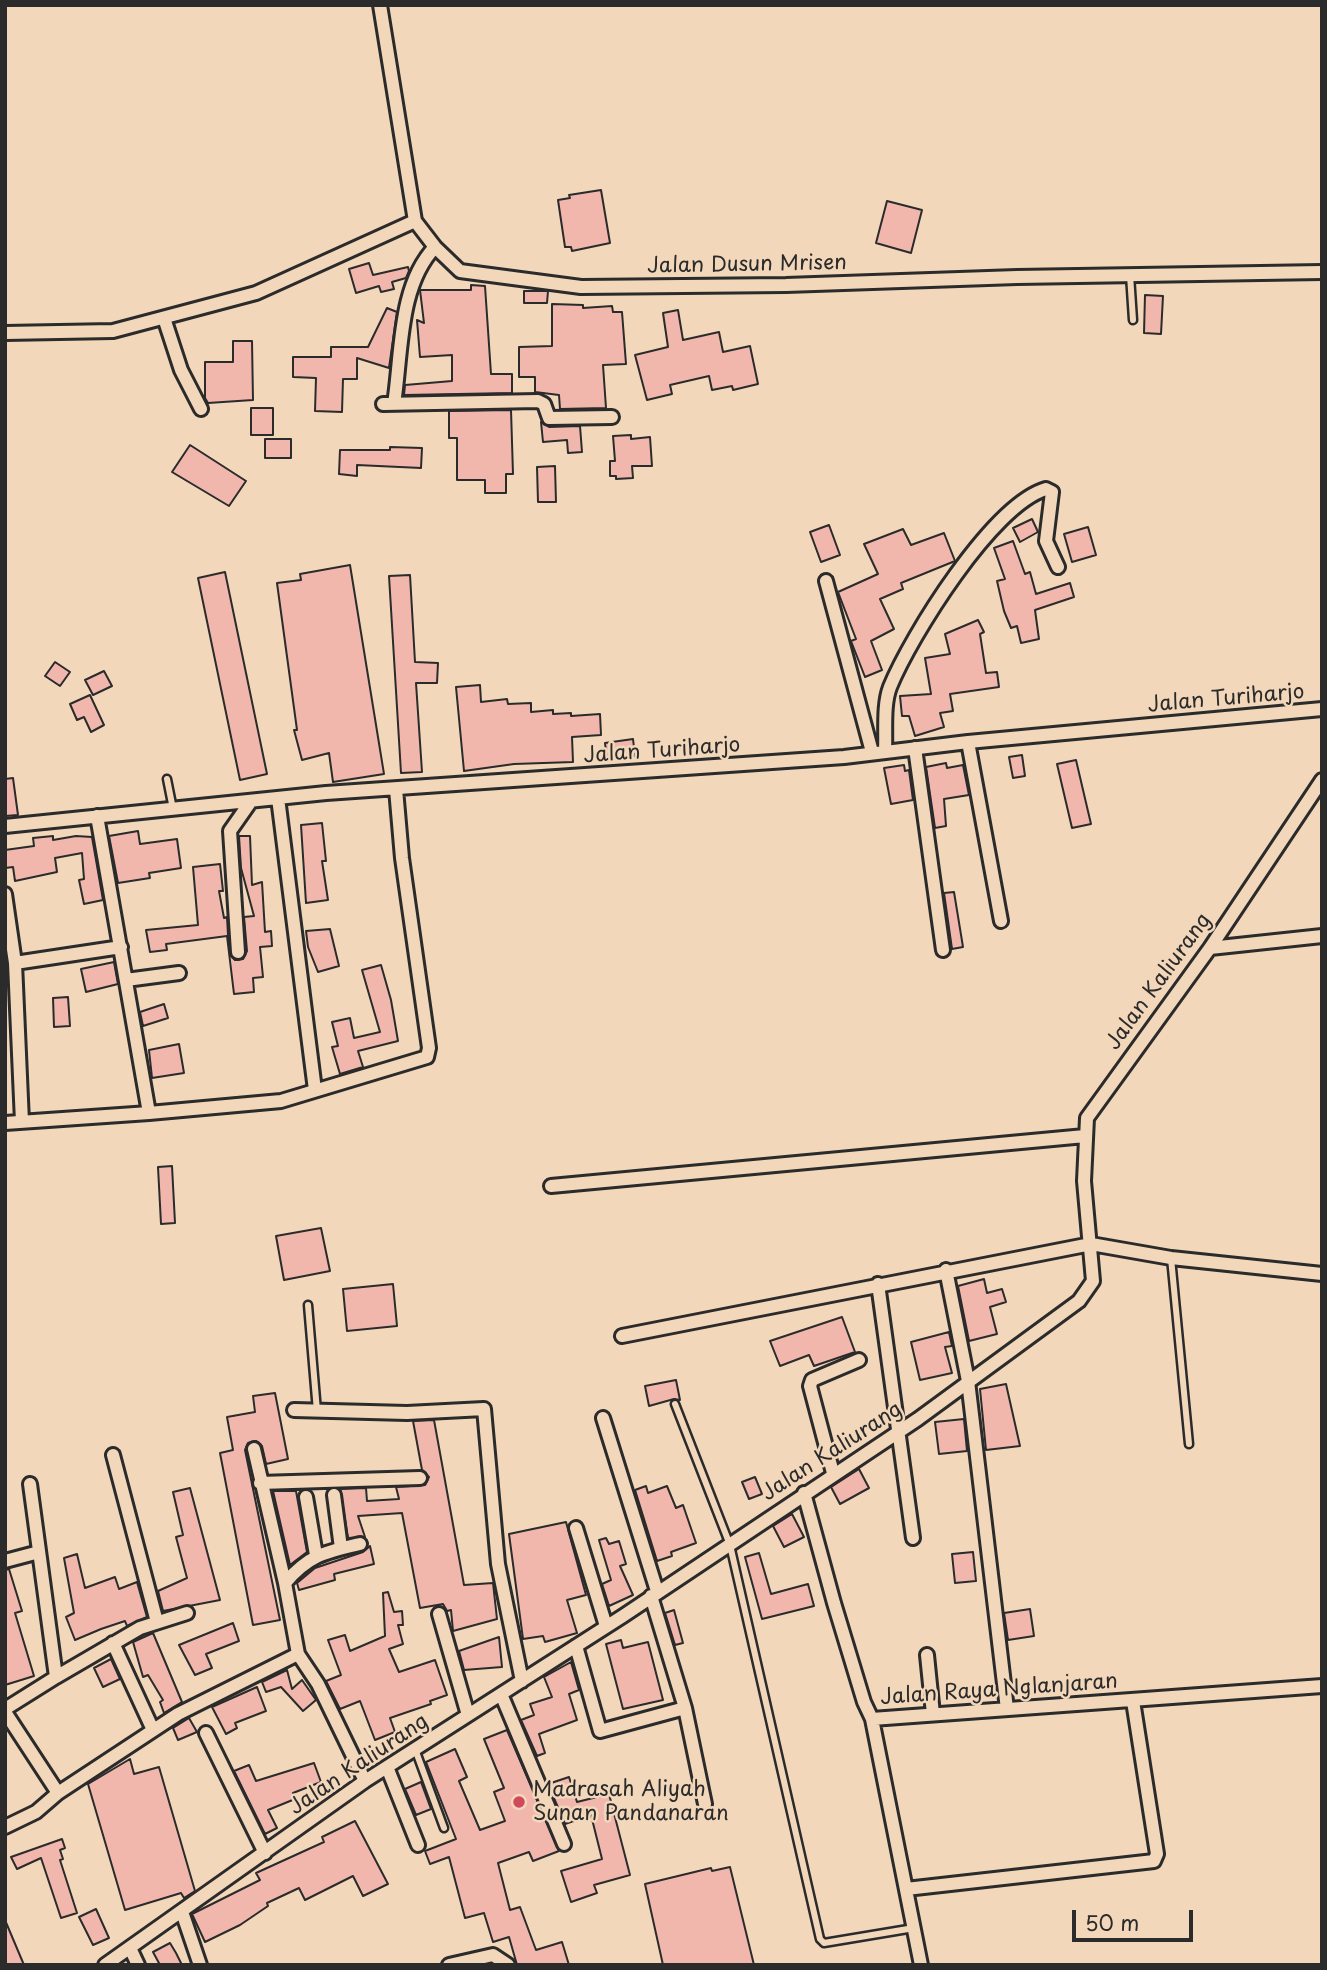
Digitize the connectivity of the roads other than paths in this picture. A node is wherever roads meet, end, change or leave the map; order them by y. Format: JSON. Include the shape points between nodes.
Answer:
{"nodes":[{"id":1,"x":380,"y":5,"type":"edge"},
{"id":2,"x":415,"y":221,"type":"junction"},
{"id":3,"x":435,"y":247,"type":"junction"},
{"id":4,"x":1322,"y":272,"type":"edge"},
{"id":5,"x":1130,"y":275,"type":"junction"},
{"id":6,"x":1133,"y":320,"type":"dead end"},
{"id":7,"x":167,"y":326,"type":"junction"},
{"id":8,"x":5,"y":333,"type":"edge"},
{"id":9,"x":201,"y":409,"type":"dead end"},
{"id":10,"x":612,"y":417,"type":"dead end"},
{"id":11,"x":1058,"y":567,"type":"dead end"},
{"id":12,"x":826,"y":581,"type":"dead end"},
{"id":13,"x":1322,"y":709,"type":"edge"},
{"id":14,"x":968,"y":742,"type":"junction"},
{"id":15,"x":915,"y":748,"type":"junction"},
{"id":16,"x":878,"y":752,"type":"junction"},
{"id":17,"x":167,"y":779,"type":"dead end"},
{"id":18,"x":1322,"y":780,"type":"edge"},
{"id":19,"x":396,"y":789,"type":"junction"},
{"id":20,"x":278,"y":798,"type":"junction"},
{"id":21,"x":251,"y":801,"type":"junction"},
{"id":22,"x":173,"y":809,"type":"junction"},
{"id":23,"x":97,"y":816,"type":"junction"},
{"id":24,"x":5,"y":826,"type":"edge"},
{"id":25,"x":5,"y":894,"type":"edge"},
{"id":26,"x":1001,"y":921,"type":"dead end"},
{"id":27,"x":1322,"y":936,"type":"edge"},
{"id":28,"x":121,"y":947,"type":"junction"},
{"id":29,"x":1210,"y":948,"type":"junction"},
{"id":30,"x":943,"y":950,"type":"dead end"},
{"id":31,"x":238,"y":952,"type":"dead end"},
{"id":32,"x":15,"y":963,"type":"junction"},
{"id":33,"x":179,"y":973,"type":"dead end"},
{"id":34,"x":126,"y":981,"type":"junction"},
{"id":35,"x":315,"y":1090,"type":"junction"},
{"id":36,"x":149,"y":1113,"type":"junction"},
{"id":37,"x":22,"y":1122,"type":"junction"},
{"id":38,"x":5,"y":1123,"type":"edge"},
{"id":39,"x":1085,"y":1136,"type":"junction"},
{"id":40,"x":551,"y":1186,"type":"dead end"},
{"id":41,"x":1091,"y":1244,"type":"junction"},
{"id":42,"x":1171,"y":1258,"type":"junction"},
{"id":43,"x":946,"y":1270,"type":"junction"},
{"id":44,"x":1322,"y":1274,"type":"edge"},
{"id":45,"x":878,"y":1284,"type":"junction"},
{"id":46,"x":308,"y":1305,"type":"dead end"},
{"id":47,"x":622,"y":1336,"type":"dead end"},
{"id":48,"x":859,"y":1360,"type":"dead end"},
{"id":49,"x":968,"y":1381,"type":"junction"},
{"id":50,"x":675,"y":1404,"type":"dead end"},
{"id":51,"x":294,"y":1410,"type":"dead end"},
{"id":52,"x":317,"y":1410,"type":"junction"},
{"id":53,"x":603,"y":1418,"type":"dead end"},
{"id":54,"x":901,"y":1430,"type":"junction"},
{"id":55,"x":1189,"y":1444,"type":"dead end"},
{"id":56,"x":254,"y":1449,"type":"dead end"},
{"id":57,"x":113,"y":1455,"type":"dead end"},
{"id":58,"x":833,"y":1474,"type":"junction"},
{"id":59,"x":420,"y":1478,"type":"dead end"},
{"id":60,"x":260,"y":1483,"type":"junction"},
{"id":61,"x":30,"y":1484,"type":"dead end"},
{"id":62,"x":804,"y":1493,"type":"junction"},
{"id":63,"x":334,"y":1495,"type":"dead end"},
{"id":64,"x":306,"y":1497,"type":"dead end"},
{"id":65,"x":576,"y":1528,"type":"dead end"},
{"id":66,"x":913,"y":1538,"type":"dead end"},
{"id":67,"x":360,"y":1544,"type":"dead end"},
{"id":68,"x":730,"y":1545,"type":"junction"},
{"id":69,"x":341,"y":1548,"type":"junction"},
{"id":70,"x":39,"y":1552,"type":"junction"},
{"id":71,"x":316,"y":1555,"type":"junction"},
{"id":72,"x":5,"y":1561,"type":"edge"},
{"id":73,"x":285,"y":1583,"type":"junction"},
{"id":74,"x":654,"y":1594,"type":"junction"},
{"id":75,"x":187,"y":1613,"type":"dead end"},
{"id":76,"x":439,"y":1614,"type":"dead end"},
{"id":77,"x":157,"y":1622,"type":"junction"},
{"id":78,"x":607,"y":1626,"type":"junction"},
{"id":79,"x":113,"y":1643,"type":"junction"},
{"id":80,"x":576,"y":1646,"type":"junction"},
{"id":81,"x":298,"y":1654,"type":"junction"},
{"id":82,"x":927,"y":1655,"type":"dead end"},
{"id":83,"x":56,"y":1677,"type":"junction"},
{"id":84,"x":522,"y":1681,"type":"junction"},
{"id":85,"x":1322,"y":1687,"type":"edge"},
{"id":86,"x":501,"y":1694,"type":"junction"},
{"id":87,"x":1133,"y":1701,"type":"junction"},
{"id":88,"x":685,"y":1708,"type":"junction"},
{"id":89,"x":1007,"y":1709,"type":"junction"},
{"id":90,"x":5,"y":1711,"type":"edge"},
{"id":91,"x":933,"y":1714,"type":"junction"},
{"id":92,"x":468,"y":1715,"type":"junction"},
{"id":93,"x":873,"y":1718,"type":"junction"},
{"id":94,"x":153,"y":1730,"type":"junction"},
{"id":95,"x":206,"y":1733,"type":"dead end"},
{"id":96,"x":415,"y":1749,"type":"junction"},
{"id":97,"x":387,"y":1767,"type":"junction"},
{"id":98,"x":365,"y":1781,"type":"junction"},
{"id":99,"x":58,"y":1793,"type":"junction"},
{"id":100,"x":705,"y":1804,"type":"dead end"},
{"id":101,"x":5,"y":1827,"type":"edge"},
{"id":102,"x":444,"y":1828,"type":"dead end"},
{"id":103,"x":564,"y":1843,"type":"dead end"},
{"id":104,"x":418,"y":1845,"type":"dead end"},
{"id":105,"x":265,"y":1853,"type":"junction"},
{"id":106,"x":906,"y":1889,"type":"junction"},
{"id":107,"x":182,"y":1912,"type":"junction"},
{"id":108,"x":914,"y":1927,"type":"junction"},
{"id":109,"x":130,"y":1948,"type":"junction"},
{"id":110,"x":105,"y":1965,"type":"edge"},
{"id":111,"x":138,"y":1965,"type":"edge"},
{"id":112,"x":200,"y":1965,"type":"edge"},
{"id":113,"x":449,"y":1965,"type":"edge"},
{"id":114,"x":508,"y":1965,"type":"edge"},
{"id":115,"x":921,"y":1965,"type":"edge"}],
"edges":[{"from":1,"to":2,"type":"street","name":"Jalan Dusun Mrisen"},
{"from":2,"to":3,"type":"street","name":"Jalan Dusun Mrisen"},
{"from":2,"to":7,"type":"street","via":[[256,293]]},
{"from":3,"to":5,"type":"street","name":"Jalan Dusun Mrisen","via":[[460,271],[581,287]]},
{"from":3,"to":10,"type":"street","via":[[411,288],[389,404],[538,401],[545,405],[549,418]]},
{"from":4,"to":5,"type":"street","name":"Jalan Dusun Mrisen"},
{"from":5,"to":6,"type":"lane"},
{"from":7,"to":8,"type":"street"},
{"from":7,"to":9,"type":"street","via":[[181,370]]},
{"from":11,"to":16,"type":"street","via":[[1046,541],[1053,501],[1052,492],[1045,489],[1011,510],[961,568],[915,638],[888,690]]},
{"from":12,"to":16,"type":"street"},
{"from":13,"to":14,"type":"street","name":"Jalan Turiharjo"},
{"from":14,"to":15,"type":"street","name":"Jalan Turiharjo"},
{"from":14,"to":26,"type":"street"},
{"from":15,"to":16,"type":"street","name":"Jalan Turiharjo"},
{"from":15,"to":30,"type":"street"},
{"from":16,"to":19,"type":"street","name":"Jalan Turiharjo"},
{"from":17,"to":22,"type":"lane"},
{"from":18,"to":29,"type":"street","name":"Jalan Kaliurang"},
{"from":19,"to":20,"type":"street","name":"Jalan Turiharjo"},
{"from":19,"to":35,"type":"street","via":[[428,1055]]},
{"from":20,"to":21,"type":"street","name":"Jalan Turiharjo"},
{"from":20,"to":35,"type":"street"},
{"from":21,"to":22,"type":"street","name":"Jalan Turiharjo"},
{"from":21,"to":31,"type":"street","via":[[230,831]]},
{"from":22,"to":23,"type":"street","name":"Jalan Turiharjo"},
{"from":23,"to":24,"type":"street","name":"Jalan Turiharjo"},
{"from":23,"to":28,"type":"street"},
{"from":25,"to":32,"type":"street"},
{"from":27,"to":29,"type":"street"},
{"from":28,"to":32,"type":"street"},
{"from":28,"to":34,"type":"street"},
{"from":29,"to":39,"type":"street","name":"Jalan Kaliurang","via":[[1094,1106]]},
{"from":32,"to":37,"type":"street"},
{"from":33,"to":34,"type":"street"},
{"from":34,"to":36,"type":"street"},
{"from":35,"to":36,"type":"street","via":[[281,1101]]},
{"from":36,"to":37,"type":"street"},
{"from":37,"to":38,"type":"street"},
{"from":39,"to":40,"type":"street"},
{"from":39,"to":41,"type":"street","name":"Jalan Kaliurang"},
{"from":41,"to":42,"type":"street"},
{"from":41,"to":43,"type":"street"},
{"from":41,"to":49,"type":"street","name":"Jalan Kaliurang","via":[[1093,1281],[1079,1301]]},
{"from":42,"to":44,"type":"street"},
{"from":42,"to":55,"type":"lane"},
{"from":43,"to":45,"type":"street"},
{"from":43,"to":49,"type":"street"},
{"from":45,"to":47,"type":"street"},
{"from":45,"to":54,"type":"street"},
{"from":46,"to":52,"type":"lane"},
{"from":48,"to":58,"type":"street","via":[[820,1375],[810,1386]]},
{"from":49,"to":54,"type":"street","name":"Jalan Kaliurang"},
{"from":49,"to":89,"type":"street"},
{"from":50,"to":68,"type":"lane"},
{"from":51,"to":52,"type":"street"},
{"from":52,"to":84,"type":"street","via":[[407,1413],[484,1409],[498,1564]]},
{"from":53,"to":74,"type":"street"},
{"from":54,"to":58,"type":"street","name":"Jalan Kaliurang"},
{"from":54,"to":66,"type":"street"},
{"from":56,"to":60,"type":"street"},
{"from":57,"to":77,"type":"street"},
{"from":58,"to":62,"type":"street","name":"Jalan Kaliurang"},
{"from":59,"to":60,"type":"street"},
{"from":60,"to":73,"type":"street"},
{"from":61,"to":70,"type":"street"},
{"from":62,"to":68,"type":"street","name":"Jalan Kaliurang"},
{"from":62,"to":93,"type":"street","name":"Jalan Raya Nglanjaran","via":[[864,1702]]},
{"from":63,"to":69,"type":"street"},
{"from":64,"to":71,"type":"street"},
{"from":65,"to":78,"type":"street"},
{"from":67,"to":69,"type":"street"},
{"from":68,"to":74,"type":"street","name":"Jalan Kaliurang"},
{"from":68,"to":108,"type":"lane","via":[[820,1939],[824,1943]]},
{"from":69,"to":71,"type":"street"},
{"from":70,"to":72,"type":"street"},
{"from":70,"to":83,"type":"street"},
{"from":71,"to":73,"type":"street"},
{"from":73,"to":81,"type":"street"},
{"from":74,"to":78,"type":"street","name":"Jalan Kaliurang"},
{"from":74,"to":88,"type":"street"},
{"from":75,"to":77,"type":"street"},
{"from":76,"to":92,"type":"street"},
{"from":77,"to":79,"type":"street"},
{"from":78,"to":80,"type":"street","name":"Jalan Kaliurang"},
{"from":79,"to":83,"type":"street"},
{"from":79,"to":94,"type":"street"},
{"from":80,"to":84,"type":"street","name":"Jalan Kaliurang"},
{"from":80,"to":88,"type":"street","via":[[600,1731]]},
{"from":81,"to":94,"type":"street"},
{"from":81,"to":98,"type":"street","via":[[318,1684]]},
{"from":82,"to":91,"type":"street"},
{"from":83,"to":90,"type":"street"},
{"from":84,"to":86,"type":"street","name":"Jalan Kaliurang"},
{"from":85,"to":87,"type":"street","name":"Jalan Raya Nglanjaran"},
{"from":86,"to":92,"type":"street","name":"Jalan Kaliurang"},
{"from":86,"to":103,"type":"street"},
{"from":87,"to":89,"type":"street","name":"Jalan Raya Nglanjaran"},
{"from":87,"to":106,"type":"street","via":[[1157,1854],[1154,1861]]},
{"from":88,"to":100,"type":"street"},
{"from":89,"to":91,"type":"street","name":"Jalan Raya Nglanjaran"},
{"from":90,"to":99,"type":"street"},
{"from":91,"to":93,"type":"street","name":"Jalan Raya Nglanjaran"},
{"from":92,"to":96,"type":"street","name":"Jalan Kaliurang"},
{"from":93,"to":106,"type":"street"},
{"from":94,"to":99,"type":"street"},
{"from":95,"to":105,"type":"street"},
{"from":96,"to":97,"type":"street","name":"Jalan Kaliurang"},
{"from":96,"to":102,"type":"lane"},
{"from":97,"to":98,"type":"street","name":"Jalan Kaliurang"},
{"from":97,"to":104,"type":"street"},
{"from":98,"to":105,"type":"street","name":"Jalan Kaliurang"},
{"from":99,"to":101,"type":"street","via":[[36,1812]]},
{"from":105,"to":107,"type":"street","name":"Jalan Kaliurang"},
{"from":106,"to":108,"type":"street"},
{"from":107,"to":109,"type":"street","name":"Jalan Kaliurang"},
{"from":107,"to":112,"type":"street"},
{"from":108,"to":115,"type":"street"},
{"from":109,"to":110,"type":"street","name":"Jalan Kaliurang"},
{"from":109,"to":111,"type":"street"},
{"from":113,"to":114,"type":"street","via":[[493,1955]]}]}
